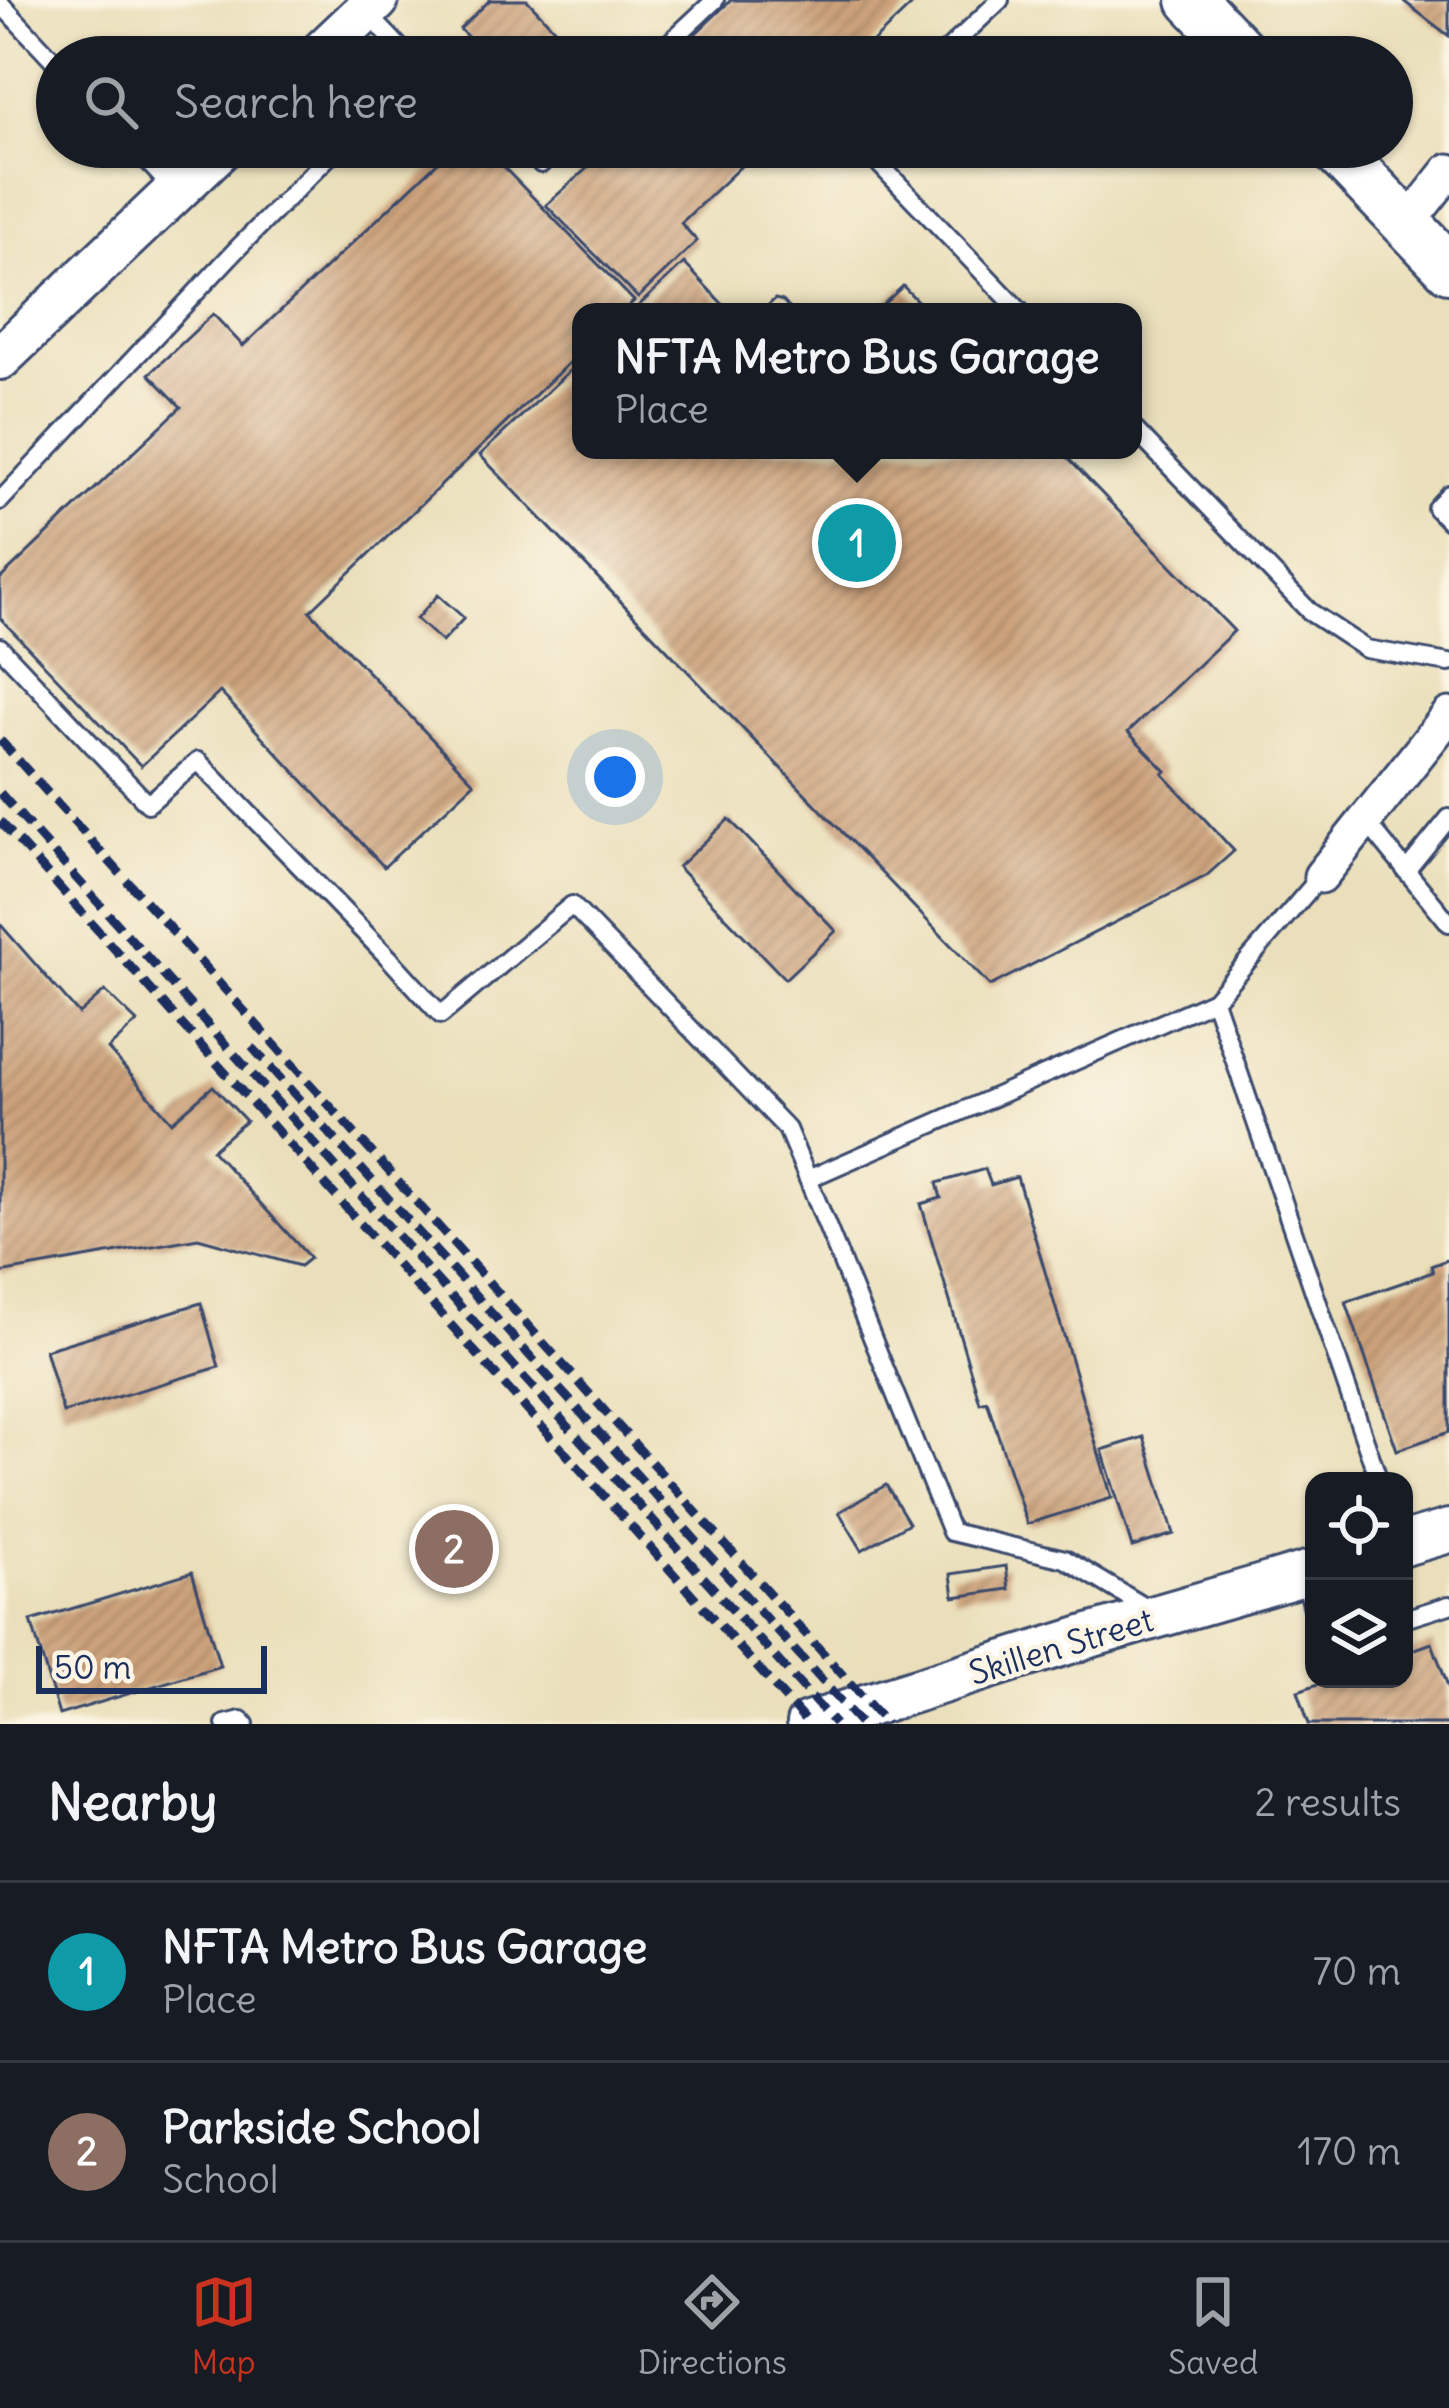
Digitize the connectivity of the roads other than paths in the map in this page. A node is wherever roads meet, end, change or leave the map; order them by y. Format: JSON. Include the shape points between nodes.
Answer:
{"nodes":[{"id":1,"x":715,"y":0,"type":"edge"},
{"id":2,"x":1000,"y":0,"type":"edge"},
{"id":3,"x":1192,"y":0,"type":"edge"},
{"id":4,"x":0,"y":3,"type":"edge"},
{"id":5,"x":371,"y":5,"type":"edge"},
{"id":6,"x":338,"y":36,"type":"edge"},
{"id":7,"x":394,"y":36,"type":"edge"},
{"id":8,"x":676,"y":36,"type":"edge"},
{"id":9,"x":962,"y":36,"type":"edge"},
{"id":10,"x":1226,"y":36,"type":"edge"},
{"id":11,"x":36,"y":42,"type":"edge"},
{"id":12,"x":154,"y":168,"type":"edge"},
{"id":13,"x":200,"y":168,"type":"edge"},
{"id":14,"x":318,"y":168,"type":"edge"},
{"id":15,"x":883,"y":168,"type":"edge"},
{"id":16,"x":1353,"y":168,"type":"edge"},
{"id":17,"x":1449,"y":170,"type":"edge"},
{"id":18,"x":175,"y":191,"type":"junction"},
{"id":19,"x":1407,"y":224,"type":"junction"},
{"id":20,"x":1449,"y":268,"type":"edge"},
{"id":21,"x":1013,"y":303,"type":"edge"},
{"id":22,"x":0,"y":358,"type":"edge"},
{"id":23,"x":1142,"y":437,"type":"edge"},
{"id":24,"x":1449,"y":494,"type":"edge"},
{"id":25,"x":0,"y":501,"type":"edge"},
{"id":26,"x":1449,"y":521,"type":"edge"},
{"id":27,"x":0,"y":647,"type":"edge"},
{"id":28,"x":1449,"y":663,"type":"edge"},
{"id":29,"x":1449,"y":715,"type":"edge"},
{"id":30,"x":1449,"y":818,"type":"edge"},
{"id":31,"x":1365,"y":820,"type":"junction"},
{"id":32,"x":1406,"y":871,"type":"junction"},
{"id":33,"x":1321,"y":875,"type":"joint"},
{"id":34,"x":1449,"y":923,"type":"edge"},
{"id":35,"x":1214,"y":1000,"type":"junction"},
{"id":36,"x":808,"y":1179,"type":"junction"},
{"id":37,"x":1376,"y":1472,"type":"edge"},
{"id":38,"x":1449,"y":1532,"type":"edge"},
{"id":39,"x":1413,"y":1542,"type":"edge"},
{"id":40,"x":1305,"y":1586,"type":"edge"},
{"id":41,"x":1449,"y":1605,"type":"edge"},
{"id":42,"x":1413,"y":1615,"type":"edge"},
{"id":43,"x":1160,"y":1616,"type":"junction"},
{"id":44,"x":225,"y":1724,"type":"edge"},
{"id":45,"x":244,"y":1724,"type":"edge"},
{"id":46,"x":808,"y":1724,"type":"edge"}],
"edges":[{"from":1,"to":8,"type":"lane"},
{"from":2,"to":9,"type":"lane"},
{"from":3,"to":10,"type":"main road"},
{"from":4,"to":11,"type":"lane"},
{"from":5,"to":6,"type":"street"},
{"from":5,"to":7,"type":"lane"},
{"from":12,"to":18,"type":"lane"},
{"from":13,"to":18,"type":"street"},
{"from":14,"to":25,"type":"lane"},
{"from":15,"to":21,"type":"lane"},
{"from":16,"to":19,"type":"main road"},
{"from":17,"to":19,"type":"street"},
{"from":18,"to":22,"type":"street"},
{"from":19,"to":20,"type":"main road"},
{"from":23,"to":28,"type":"lane","via":[[1310,612],[1366,649]]},
{"from":24,"to":26,"type":"lane","via":[[1436,508]]},
{"from":27,"to":36,"type":"lane","via":[[148,803],[198,761],[441,1015],[572,905],[787,1129]]},
{"from":29,"to":31,"type":"street"},
{"from":30,"to":32,"type":"lane"},
{"from":31,"to":32,"type":"lane"},
{"from":31,"to":33,"type":"street"},
{"from":32,"to":34,"type":"lane"},
{"from":33,"to":35,"type":"lane"},
{"from":35,"to":36,"type":"lane"},
{"from":35,"to":37,"type":"lane"},
{"from":36,"to":43,"type":"lane","via":[[951,1532],[1065,1559]]},
{"from":38,"to":39,"type":"street"},
{"from":40,"to":43,"type":"street","name":"Skillen Street"},
{"from":41,"to":42,"type":"lane"},
{"from":43,"to":46,"type":"street","name":"Skillen Street"},
{"from":44,"to":45,"type":"lane"}]}
